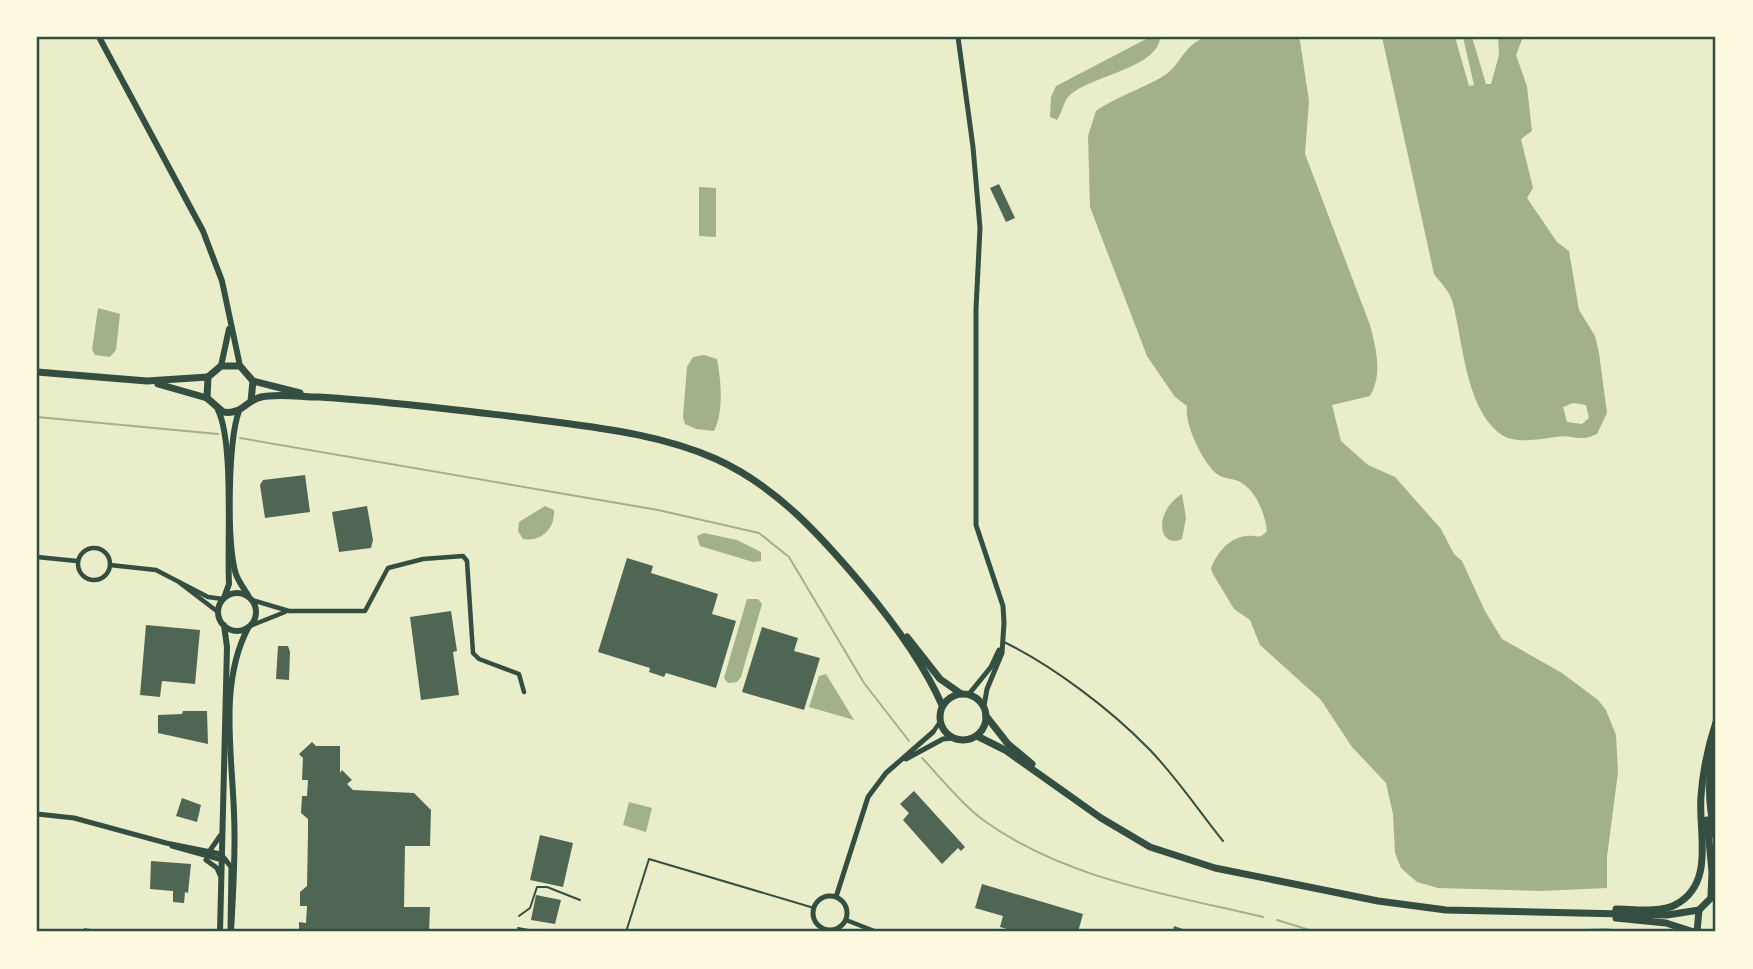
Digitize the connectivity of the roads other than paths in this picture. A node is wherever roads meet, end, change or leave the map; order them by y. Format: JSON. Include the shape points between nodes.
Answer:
{"nodes":[{"id":1,"x":99,"y":37,"type":"edge"},
{"id":2,"x":958,"y":37,"type":"edge"},
{"id":3,"x":230,"y":320,"type":"junction"},
{"id":4,"x":221,"y":366,"type":"junction"},
{"id":5,"x":240,"y":366,"type":"junction"},
{"id":6,"x":37,"y":372,"type":"edge"},
{"id":7,"x":208,"y":377,"type":"junction"},
{"id":8,"x":147,"y":381,"type":"junction"},
{"id":9,"x":253,"y":381,"type":"junction"},
{"id":10,"x":321,"y":397,"type":"junction"},
{"id":11,"x":207,"y":398,"type":"junction"},
{"id":12,"x":251,"y":401,"type":"junction"},
{"id":13,"x":218,"y":410,"type":"junction"},
{"id":14,"x":239,"y":411,"type":"junction"},
{"id":15,"x":37,"y":557,"type":"edge"},
{"id":16,"x":78,"y":561,"type":"junction"},
{"id":17,"x":110,"y":565,"type":"junction"},
{"id":18,"x":179,"y":583,"type":"junction"},
{"id":19,"x":224,"y":598,"type":"junction"},
{"id":20,"x":250,"y":598,"type":"junction"},
{"id":21,"x":289,"y":611,"type":"junction"},
{"id":22,"x":218,"y":612,"type":"junction"},
{"id":23,"x":885,"y":613,"type":"junction"},
{"id":24,"x":223,"y":625,"type":"junction"},
{"id":25,"x":249,"y":627,"type":"junction"},
{"id":26,"x":1003,"y":641,"type":"junction"},
{"id":27,"x":524,"y":692,"type":"dead end"},
{"id":28,"x":965,"y":694,"type":"junction"},
{"id":29,"x":942,"y":705,"type":"junction"},
{"id":30,"x":984,"y":706,"type":"junction"},
{"id":31,"x":986,"y":716,"type":"junction"},
{"id":32,"x":940,"y":722,"type":"junction"},
{"id":33,"x":1716,"y":722,"type":"edge"},
{"id":34,"x":933,"y":732,"type":"joint"},
{"id":35,"x":977,"y":736,"type":"junction"},
{"id":36,"x":954,"y":738,"type":"junction"},
{"id":37,"x":1716,"y":741,"type":"edge"},
{"id":38,"x":1705,"y":767,"type":"junction"},
{"id":39,"x":887,"y":773,"type":"junction"},
{"id":40,"x":1056,"y":786,"type":"junction"},
{"id":41,"x":223,"y":787,"type":"junction"},
{"id":42,"x":37,"y":814,"type":"edge"},
{"id":43,"x":1716,"y":838,"type":"edge"},
{"id":44,"x":1223,"y":841,"type":"dead end"},
{"id":45,"x":166,"y":843,"type":"junction"},
{"id":46,"x":209,"y":852,"type":"junction"},
{"id":47,"x":197,"y":855,"type":"junction"},
{"id":48,"x":227,"y":859,"type":"junction"},
{"id":49,"x":225,"y":887,"type":"junction"},
{"id":50,"x":1714,"y":895,"type":"edge"},
{"id":51,"x":836,"y":897,"type":"junction"},
{"id":52,"x":580,"y":900,"type":"dead end"},
{"id":53,"x":814,"y":908,"type":"junction"},
{"id":54,"x":1699,"y":910,"type":"junction"},
{"id":55,"x":1570,"y":914,"type":"junction"},
{"id":56,"x":519,"y":916,"type":"dead end"},
{"id":57,"x":846,"y":920,"type":"junction"},
{"id":58,"x":519,"y":928,"type":"dead end"},
{"id":59,"x":826,"y":931,"type":"edge"},
{"id":60,"x":222,"y":932,"type":"edge"},
{"id":61,"x":230,"y":932,"type":"edge"},
{"id":62,"x":539,"y":932,"type":"edge"},
{"id":63,"x":626,"y":932,"type":"edge"},
{"id":64,"x":877,"y":932,"type":"edge"},
{"id":65,"x":1695,"y":932,"type":"edge"}],
"edges":[{"from":1,"to":3,"type":"main road","via":[[203,231],[222,281]]},
{"from":2,"to":26,"type":"street","via":[[980,228],[976,525],[1003,606]]},
{"from":3,"to":4,"type":"main road"},
{"from":3,"to":5,"type":"main road"},
{"from":4,"to":5,"type":"main road"},
{"from":4,"to":7,"type":"main road"},
{"from":5,"to":9,"type":"main road"},
{"from":6,"to":8,"type":"main road"},
{"from":7,"to":8,"type":"main road"},
{"from":7,"to":11,"type":"main road"},
{"from":8,"to":11,"type":"main road"},
{"from":9,"to":10,"type":"main road"},
{"from":9,"to":12,"type":"main road"},
{"from":10,"to":12,"type":"main road","via":[[265,396]]},
{"from":10,"to":23,"type":"main road","via":[[622,431],[685,447],[757,482],[791,509],[827,543]]},
{"from":11,"to":13,"type":"main road"},
{"from":12,"to":14,"type":"main road"},
{"from":13,"to":14,"type":"main road"},
{"from":13,"to":19,"type":"main road","via":[[227,462],[229,584]]},
{"from":14,"to":20,"type":"main road","via":[[232,446],[232,538],[235,570]]},
{"from":15,"to":16,"type":"street"},
{"from":16,"to":17,"type":"street","via":[[84,551],[94,548],[107,555]]},
{"from":16,"to":17,"type":"street","via":[[80,573],[91,580],[104,576]]},
{"from":17,"to":18,"type":"street","via":[[156,570]]},
{"from":18,"to":19,"type":"street","via":[[208,597]]},
{"from":18,"to":22,"type":"street"},
{"from":19,"to":20,"type":"main road","via":[[235,593]]},
{"from":19,"to":22,"type":"main road"},
{"from":20,"to":21,"type":"street"},
{"from":20,"to":25,"type":"main road","via":[[256,612]]},
{"from":21,"to":25,"type":"street"},
{"from":21,"to":27,"type":"street","via":[[365,611],[382,576],[394,565],[463,556],[474,655],[513,670],[521,678]]},
{"from":22,"to":24,"type":"main road"},
{"from":23,"to":28,"type":"main road","via":[[940,679]]},
{"from":23,"to":29,"type":"main road"},
{"from":24,"to":25,"type":"main road","via":[[238,631]]},
{"from":24,"to":41,"type":"main road","via":[[227,647]]},
{"from":25,"to":48,"type":"main road","via":[[233,664],[230,762],[234,813]]},
{"from":26,"to":28,"type":"street","via":[[991,667]]},
{"from":26,"to":30,"type":"street"},
{"from":26,"to":44,"type":"lane","via":[[1089,698],[1133,734]]},
{"from":28,"to":29,"type":"main road"},
{"from":28,"to":30,"type":"main road"},
{"from":29,"to":32,"type":"main road"},
{"from":30,"to":31,"type":"main road"},
{"from":31,"to":35,"type":"main road"},
{"from":31,"to":40,"type":"main road","via":[[1009,744]]},
{"from":32,"to":34,"type":"street"},
{"from":32,"to":36,"type":"main road"},
{"from":33,"to":38,"type":"main road"},
{"from":34,"to":39,"type":"street"},
{"from":35,"to":36,"type":"main road"},
{"from":35,"to":40,"type":"main road"},
{"from":36,"to":39,"type":"street","via":[[928,746]]},
{"from":37,"to":43,"type":"main road","via":[[1710,799]]},
{"from":38,"to":50,"type":"main road"},
{"from":38,"to":55,"type":"main road","via":[[1702,866],[1692,889],[1666,908],[1583,909]]},
{"from":39,"to":51,"type":"street","via":[[862,811]]},
{"from":40,"to":55,"type":"main road","via":[[1150,847],[1215,868],[1446,910]]},
{"from":41,"to":46,"type":"street","via":[[220,838]]},
{"from":41,"to":48,"type":"main road"},
{"from":42,"to":45,"type":"street","via":[[74,818]]},
{"from":45,"to":46,"type":"street"},
{"from":45,"to":47,"type":"street"},
{"from":46,"to":48,"type":"street"},
{"from":47,"to":48,"type":"street"},
{"from":47,"to":49,"type":"street","via":[[217,868]]},
{"from":48,"to":49,"type":"main road"},
{"from":48,"to":61,"type":"main road"},
{"from":49,"to":60,"type":"main road"},
{"from":50,"to":54,"type":"main road"},
{"from":51,"to":53,"type":"street","via":[[820,900]]},
{"from":51,"to":57,"type":"street","via":[[847,909]]},
{"from":52,"to":56,"type":"lane","via":[[540,886],[534,888],[530,908]]},
{"from":53,"to":59,"type":"street","via":[[815,920]]},
{"from":53,"to":63,"type":"lane","via":[[649,859]]},
{"from":54,"to":55,"type":"main road","via":[[1667,915]]},
{"from":54,"to":65,"type":"main road"},
{"from":55,"to":65,"type":"main road","via":[[1665,923]]},
{"from":57,"to":59,"type":"street"},
{"from":57,"to":64,"type":"street"},
{"from":58,"to":62,"type":"lane"}]}
